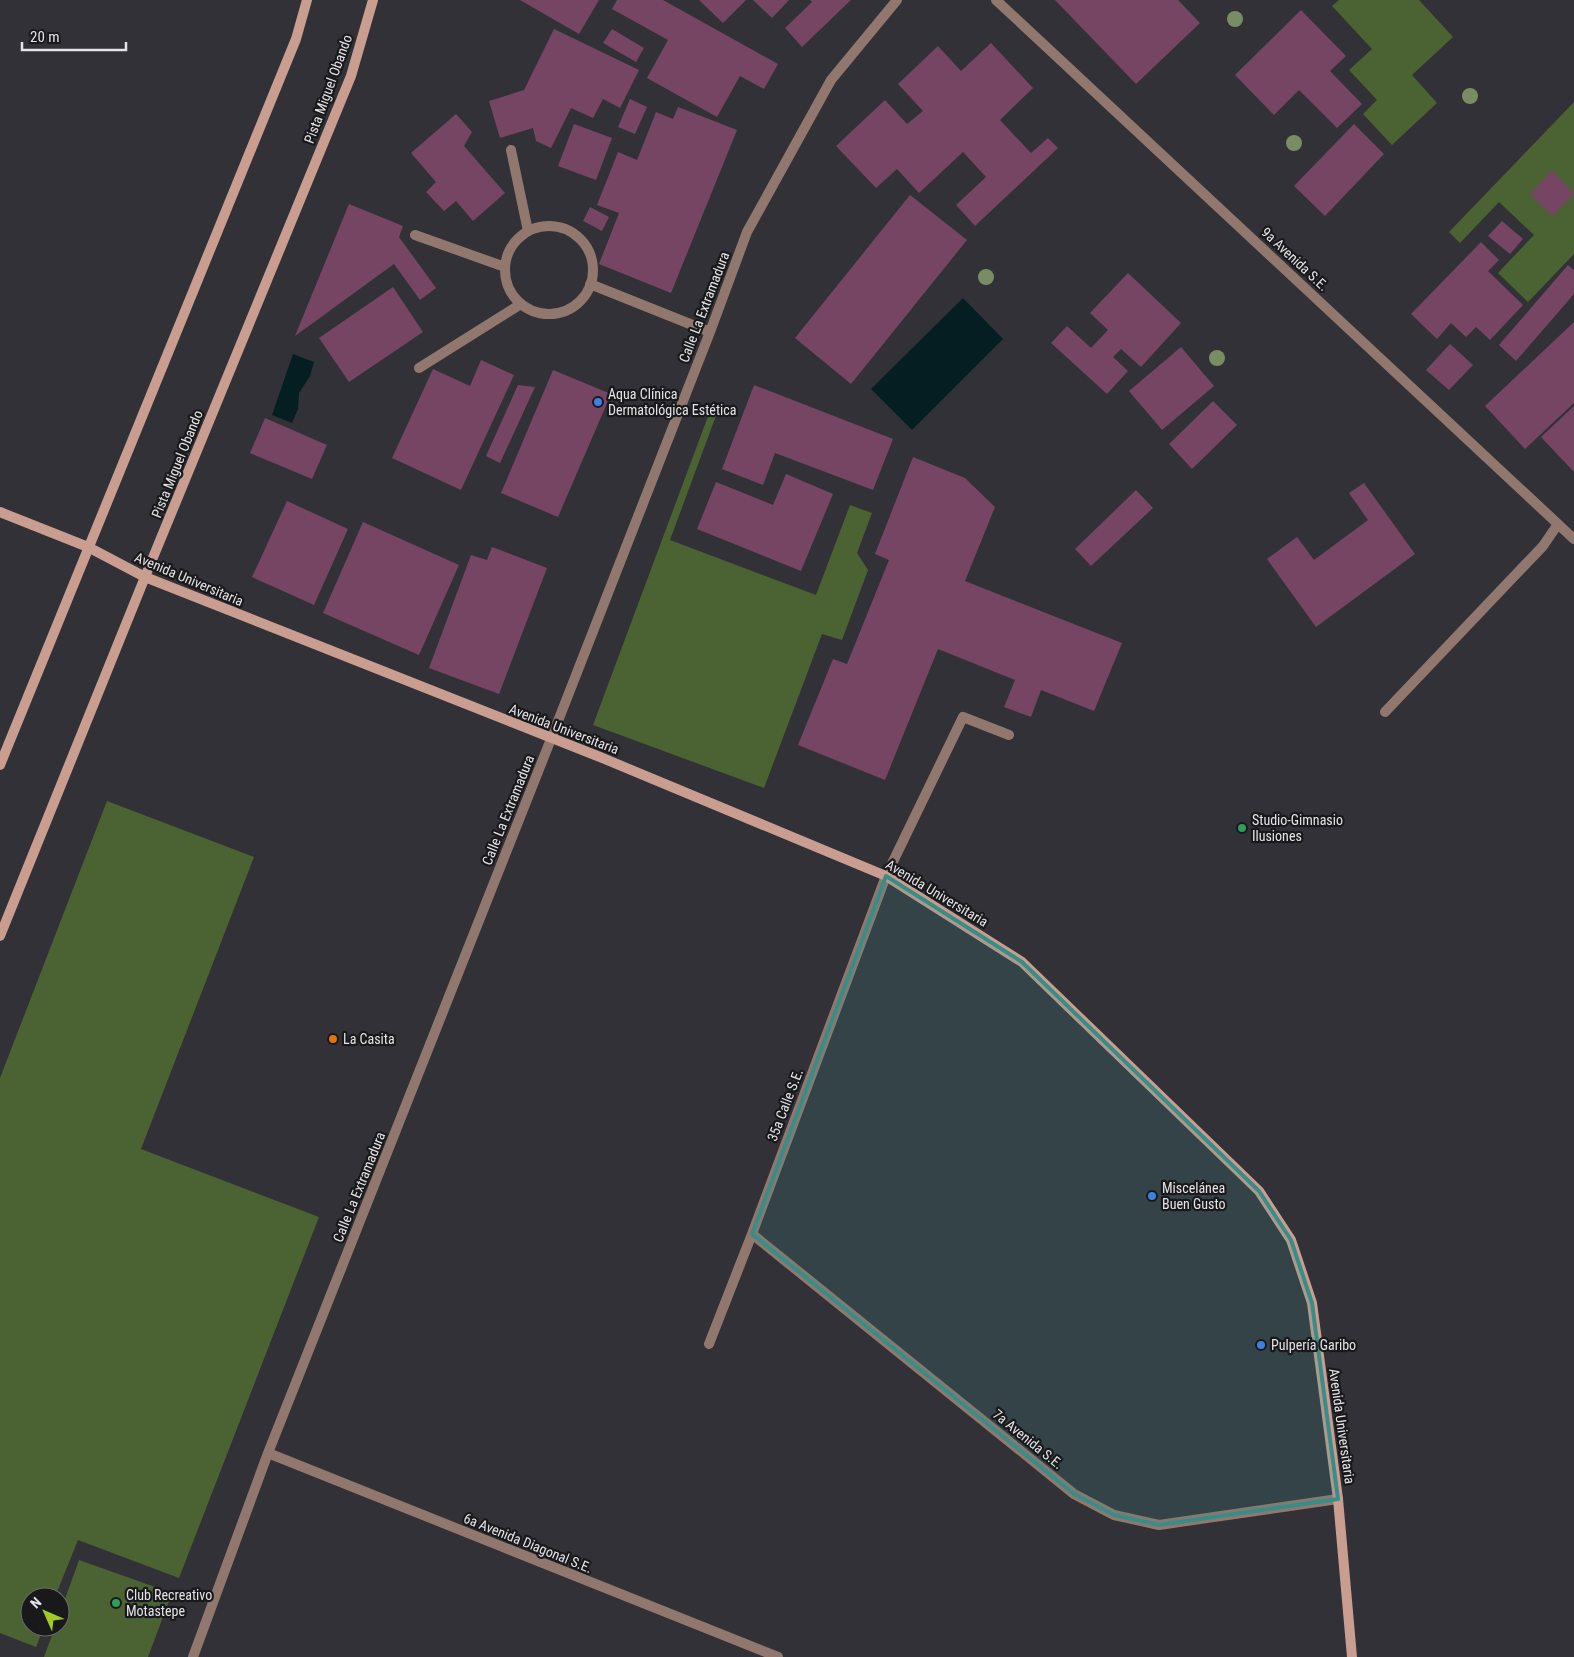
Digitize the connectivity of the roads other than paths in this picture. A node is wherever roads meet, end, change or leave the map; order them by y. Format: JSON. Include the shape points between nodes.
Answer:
{"nodes":[{"id":1,"x":307,"y":0,"type":"edge"},
{"id":2,"x":373,"y":0,"type":"edge"},
{"id":3,"x":897,"y":0,"type":"edge"},
{"id":4,"x":996,"y":0,"type":"edge"},
{"id":5,"x":511,"y":150,"type":"dead end"},
{"id":6,"x":528,"y":231,"type":"junction"},
{"id":7,"x":415,"y":235,"type":"dead end"},
{"id":8,"x":505,"y":267,"type":"junction"},
{"id":9,"x":590,"y":284,"type":"junction"},
{"id":10,"x":521,"y":304,"type":"junction"},
{"id":11,"x":710,"y":332,"type":"junction"},
{"id":12,"x":419,"y":368,"type":"dead end"},
{"id":13,"x":0,"y":512,"type":"edge"},
{"id":14,"x":1558,"y":524,"type":"junction"},
{"id":15,"x":1574,"y":539,"type":"edge"},
{"id":16,"x":88,"y":547,"type":"junction"},
{"id":17,"x":145,"y":577,"type":"junction"},
{"id":18,"x":1385,"y":712,"type":"dead end"},
{"id":19,"x":1009,"y":734,"type":"dead end"},
{"id":20,"x":551,"y":739,"type":"junction"},
{"id":21,"x":0,"y":765,"type":"edge"},
{"id":22,"x":886,"y":876,"type":"junction"},
{"id":23,"x":0,"y":936,"type":"edge"},
{"id":24,"x":752,"y":1234,"type":"junction"},
{"id":25,"x":708,"y":1344,"type":"dead end"},
{"id":26,"x":268,"y":1453,"type":"junction"},
{"id":27,"x":1338,"y":1499,"type":"junction"},
{"id":28,"x":193,"y":1657,"type":"edge"},
{"id":29,"x":778,"y":1657,"type":"edge"},
{"id":30,"x":1352,"y":1657,"type":"edge"}],
"edges":[{"from":1,"to":16,"type":"street","via":[[296,39]]},
{"from":2,"to":17,"type":"street","name":"Pista Miguel Obando","via":[[351,76]]},
{"from":3,"to":11,"type":"street","name":"Calle La Extramadura","via":[[831,80],[747,232]]},
{"from":4,"to":14,"type":"street","name":"9a Avenida S.E."},
{"from":5,"to":6,"type":"street"},
{"from":6,"to":8,"type":"street","via":[[516,241]]},
{"from":6,"to":9,"type":"street","via":[[542,226],[558,226],[583,242],[593,269]]},
{"from":7,"to":8,"type":"street"},
{"from":8,"to":10,"type":"street","via":[[506,281]]},
{"from":9,"to":10,"type":"street","via":[[584,297],[561,312],[547,314]]},
{"from":9,"to":11,"type":"street"},
{"from":10,"to":12,"type":"street"},
{"from":11,"to":20,"type":"street","name":"Calle La Extramadura"},
{"from":13,"to":16,"type":"street","name":"Avenida Universitaria"},
{"from":14,"to":15,"type":"street","name":"9a Avenida S.E."},
{"from":14,"to":18,"type":"street","via":[[1543,546]]},
{"from":16,"to":17,"type":"street","name":"Avenida Universitaria"},
{"from":16,"to":21,"type":"street"},
{"from":17,"to":20,"type":"street","name":"Avenida Universitaria"},
{"from":17,"to":23,"type":"street","name":"Pista Miguel Obando"},
{"from":19,"to":22,"type":"street","name":"35a Calle S.E.","via":[[963,717]]},
{"from":20,"to":22,"type":"street","name":"Avenida Universitaria"},
{"from":20,"to":26,"type":"street","name":"Calle La Extramadura"},
{"from":22,"to":24,"type":"street","name":"35a Calle S.E."},
{"from":22,"to":27,"type":"street","name":"Avenida Universitaria","via":[[1022,962],[1259,1191],[1292,1240],[1312,1303]]},
{"from":24,"to":25,"type":"street","name":"35a Calle S.E."},
{"from":24,"to":27,"type":"street","name":"7a Avenida S.E.","via":[[1074,1494],[1114,1515],[1159,1525]]},
{"from":26,"to":28,"type":"street","name":"Calle La Extramadura"},
{"from":26,"to":29,"type":"street","name":"6a Avenida Diagonal S.E."},
{"from":27,"to":30,"type":"street","name":"Avenida Universitaria"}]}
